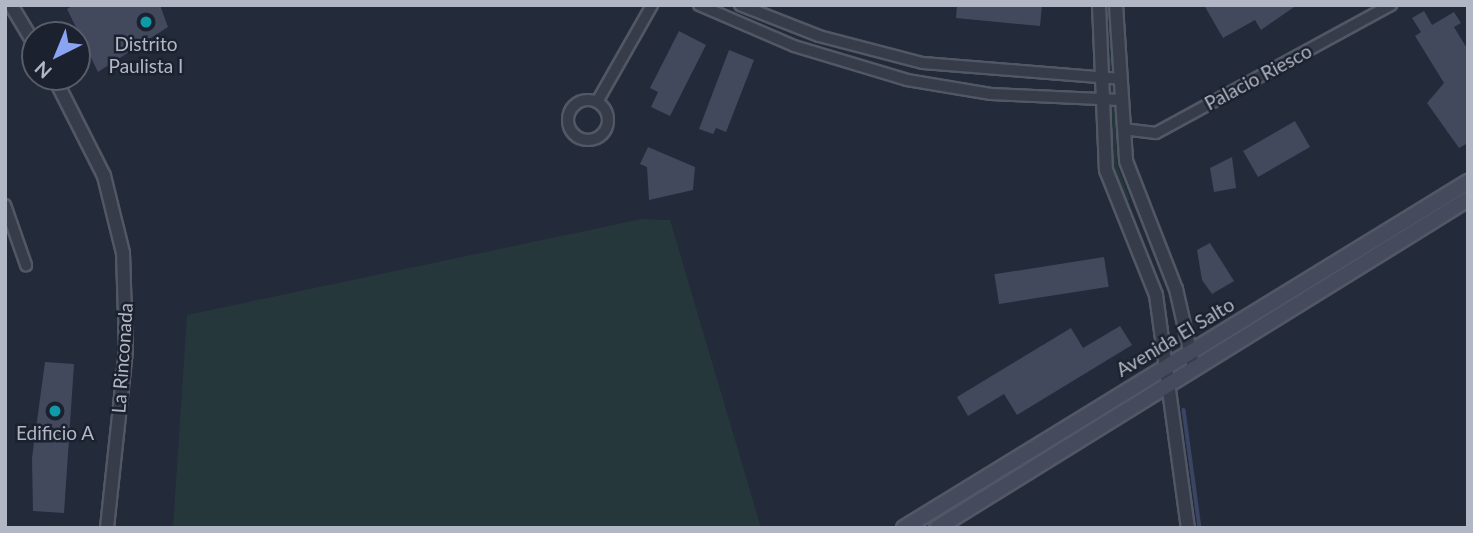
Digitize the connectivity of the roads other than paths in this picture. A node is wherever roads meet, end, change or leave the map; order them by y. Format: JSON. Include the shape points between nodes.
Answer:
{"nodes":[{"id":1,"x":11,"y":5,"type":"edge"},
{"id":2,"x":652,"y":5,"type":"edge"},
{"id":3,"x":699,"y":5,"type":"edge"},
{"id":4,"x":740,"y":5,"type":"edge"},
{"id":5,"x":1099,"y":5,"type":"edge"},
{"id":6,"x":1116,"y":5,"type":"edge"},
{"id":7,"x":1391,"y":5,"type":"edge"},
{"id":8,"x":21,"y":22,"type":"edge"},
{"id":9,"x":905,"y":60,"type":"junction"},
{"id":10,"x":923,"y":63,"type":"junction"},
{"id":11,"x":902,"y":78,"type":"junction"},
{"id":12,"x":1101,"y":79,"type":"junction"},
{"id":13,"x":1120,"y":79,"type":"junction"},
{"id":14,"x":921,"y":82,"type":"junction"},
{"id":15,"x":61,"y":91,"type":"edge"},
{"id":16,"x":1102,"y":100,"type":"junction"},
{"id":17,"x":1121,"y":100,"type":"junction"},
{"id":18,"x":597,"y":102,"type":"junction"},
{"id":19,"x":1123,"y":129,"type":"junction"},
{"id":20,"x":1468,"y":182,"type":"edge"},
{"id":21,"x":1468,"y":199,"type":"edge"},
{"id":22,"x":5,"y":205,"type":"edge"},
{"id":23,"x":26,"y":265,"type":"dead end"},
{"id":24,"x":1190,"y":351,"type":"junction"},
{"id":25,"x":1166,"y":364,"type":"junction"},
{"id":26,"x":1194,"y":368,"type":"junction"},
{"id":27,"x":1166,"y":385,"type":"junction"},
{"id":28,"x":107,"y":528,"type":"edge"},
{"id":29,"x":904,"y":528,"type":"edge"},
{"id":30,"x":937,"y":528,"type":"edge"},
{"id":31,"x":1188,"y":528,"type":"edge"}],
"edges":[{"from":1,"to":8,"type":"street"},
{"from":2,"to":18,"type":"street"},
{"from":3,"to":11,"type":"street","via":[[794,46]]},
{"from":4,"to":9,"type":"street"},
{"from":5,"to":12,"type":"street"},
{"from":6,"to":13,"type":"street"},
{"from":7,"to":19,"type":"street","name":"Palacio Riesco","via":[[1156,133]]},
{"from":9,"to":10,"type":"street"},
{"from":9,"to":11,"type":"street"},
{"from":10,"to":12,"type":"street"},
{"from":10,"to":14,"type":"street","via":[[916,73]]},
{"from":11,"to":14,"type":"street"},
{"from":12,"to":13,"type":"street"},
{"from":12,"to":16,"type":"street"},
{"from":13,"to":17,"type":"street"},
{"from":14,"to":16,"type":"street"},
{"from":15,"to":28,"type":"street","name":"La Rinconada","via":[[104,176],[123,253],[126,350]]},
{"from":16,"to":17,"type":"street"},
{"from":16,"to":25,"type":"street","via":[[1108,182],[1156,295]]},
{"from":17,"to":19,"type":"street"},
{"from":18,"to":18,"type":"street","via":[[584,100],[570,111],[570,129],[580,138],[599,136],[607,125]]},
{"from":19,"to":24,"type":"street","via":[[1132,186],[1172,276]]},
{"from":20,"to":24,"type":"main road","name":"Avenida El Salto"},
{"from":21,"to":26,"type":"main road","name":"Avenida El Salto"},
{"from":22,"to":23,"type":"street"},
{"from":24,"to":25,"type":"main road","name":"Avenida El Salto"},
{"from":24,"to":26,"type":"street"},
{"from":25,"to":27,"type":"street"},
{"from":25,"to":29,"type":"main road","name":"Avenida El Salto"},
{"from":26,"to":27,"type":"main road","name":"Avenida El Salto"},
{"from":27,"to":30,"type":"main road","name":"Avenida El Salto"},
{"from":27,"to":31,"type":"street"}]}
